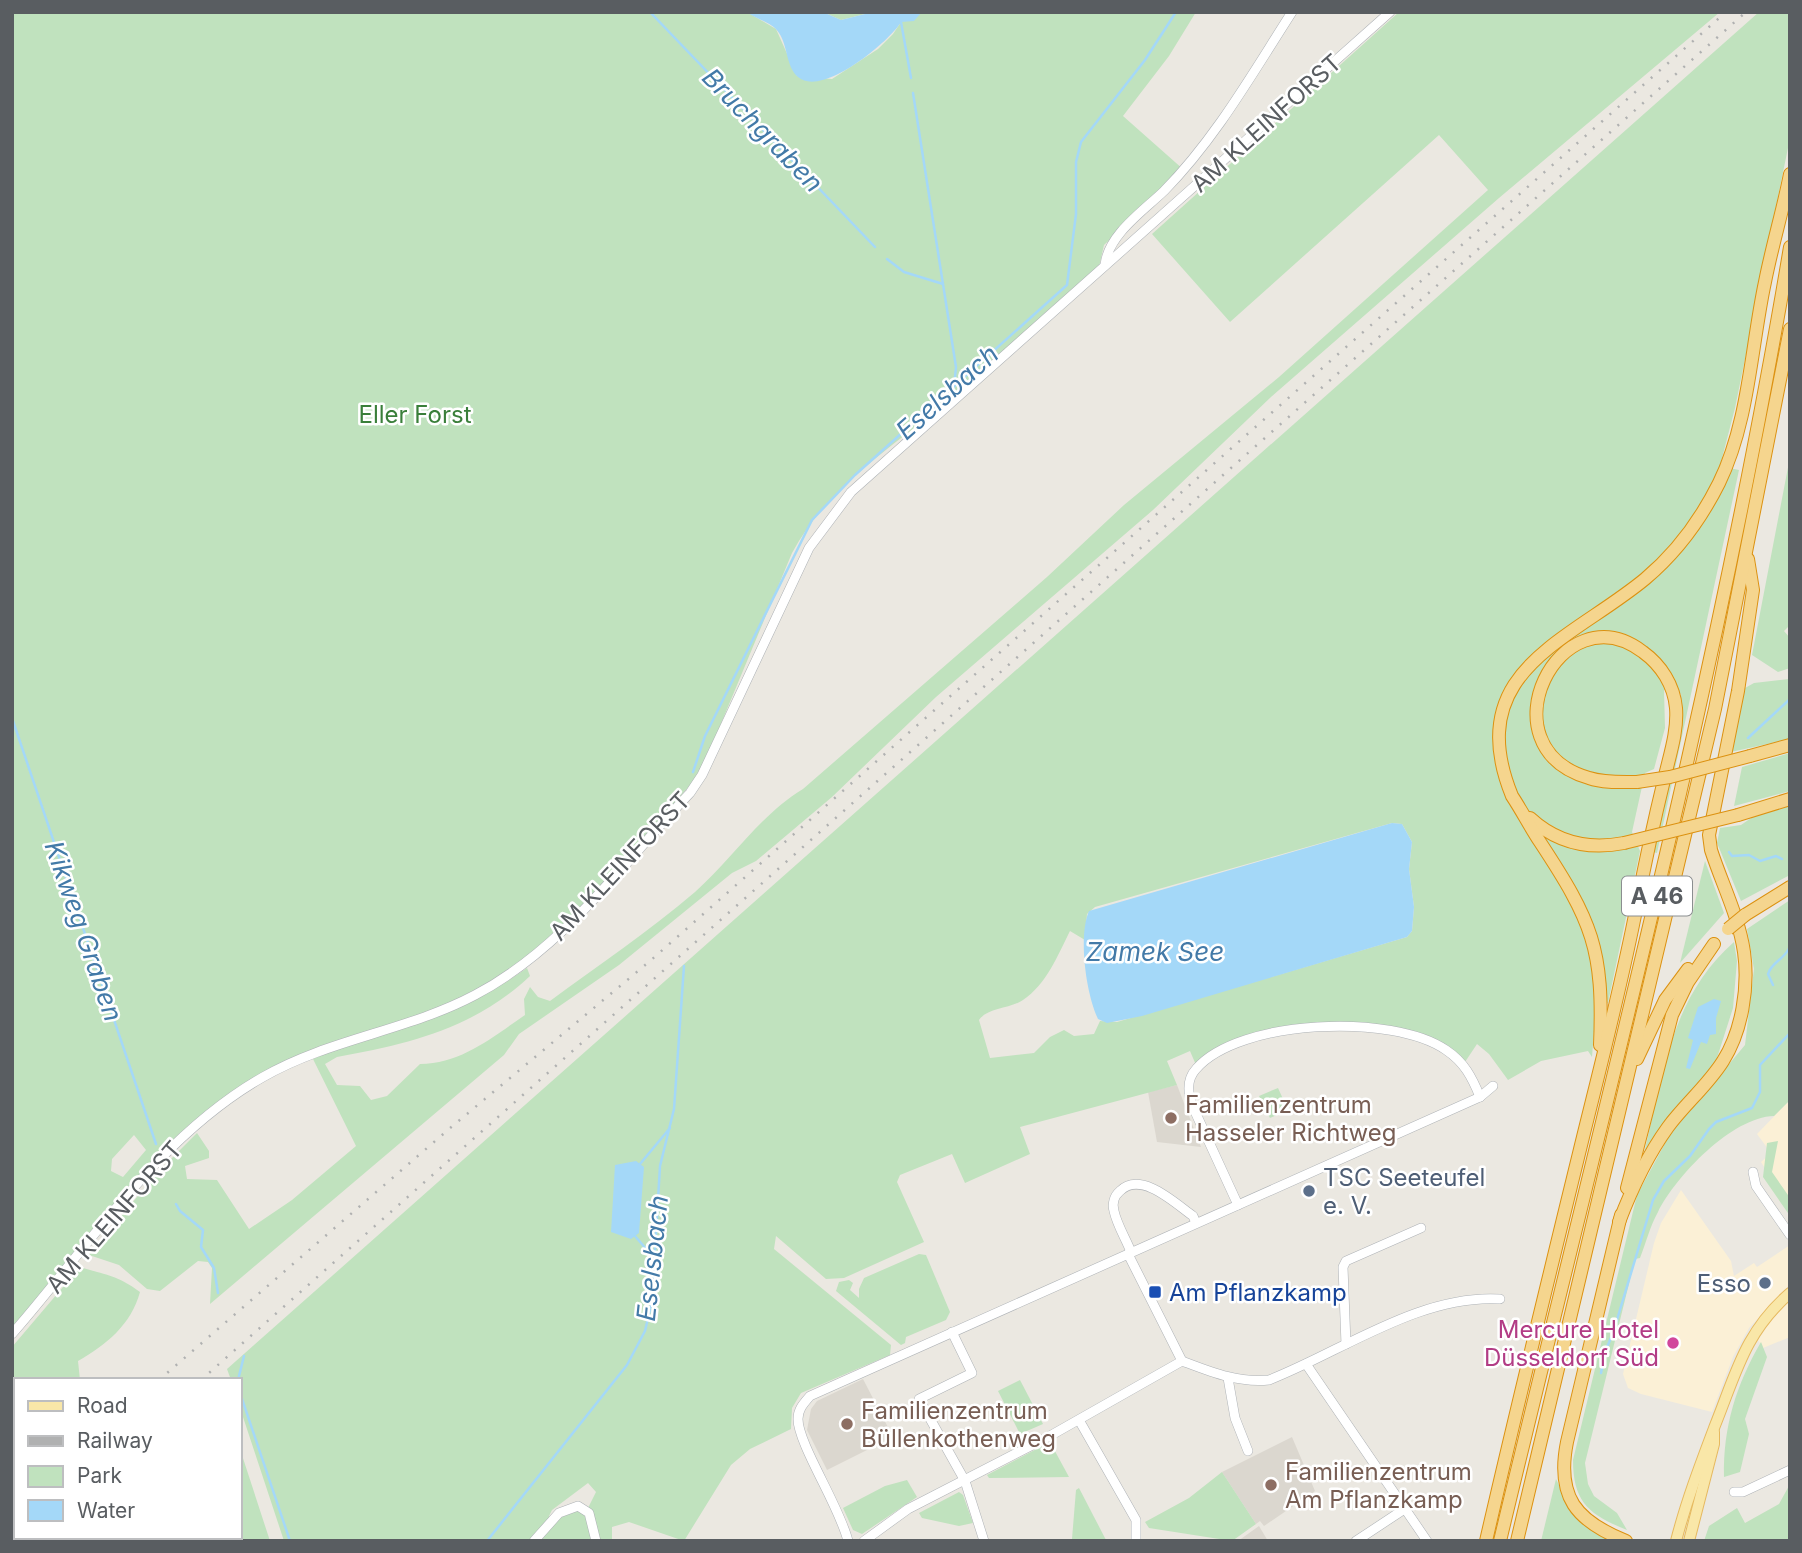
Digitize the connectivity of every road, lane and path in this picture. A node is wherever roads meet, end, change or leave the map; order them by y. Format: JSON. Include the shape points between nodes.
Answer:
{"nodes":[{"id":1,"x":1292,"y":12,"type":"edge"},
{"id":2,"x":1390,"y":12,"type":"edge"},
{"id":3,"x":1790,"y":174,"type":"edge"},
{"id":4,"x":1131,"y":223,"type":"junction"},
{"id":5,"x":1141,"y":234,"type":"junction"},
{"id":6,"x":1790,"y":247,"type":"edge"},
{"id":7,"x":1105,"y":265,"type":"junction"},
{"id":8,"x":1790,"y":329,"type":"edge"},
{"id":9,"x":1747,"y":555,"type":"junction"},
{"id":10,"x":1790,"y":745,"type":"edge"},
{"id":11,"x":1790,"y":799,"type":"edge"},
{"id":12,"x":1522,"y":810,"type":"junction"},
{"id":13,"x":1790,"y":887,"type":"edge"},
{"id":14,"x":1714,"y":944,"type":"junction"},
{"id":15,"x":1599,"y":1072,"type":"junction"},
{"id":16,"x":1628,"y":1075,"type":"junction"},
{"id":17,"x":1493,"y":1086,"type":"dead end"},
{"id":18,"x":1480,"y":1097,"type":"junction"},
{"id":19,"x":1753,"y":1172,"type":"dead end"},
{"id":20,"x":1238,"y":1205,"type":"junction"},
{"id":21,"x":1619,"y":1222,"type":"junction"},
{"id":22,"x":1196,"y":1223,"type":"junction"},
{"id":23,"x":1422,"y":1228,"type":"dead end"},
{"id":24,"x":1790,"y":1235,"type":"edge"},
{"id":25,"x":1130,"y":1253,"type":"junction"},
{"id":26,"x":1790,"y":1293,"type":"edge"},
{"id":27,"x":1500,"y":1298,"type":"dead end"},
{"id":28,"x":952,"y":1332,"type":"junction"},
{"id":29,"x":12,"y":1334,"type":"edge"},
{"id":30,"x":1346,"y":1344,"type":"junction"},
{"id":31,"x":1182,"y":1361,"type":"junction"},
{"id":32,"x":1306,"y":1364,"type":"junction"},
{"id":33,"x":1228,"y":1378,"type":"junction"},
{"id":34,"x":1079,"y":1420,"type":"junction"},
{"id":35,"x":1714,"y":1429,"type":"junction"},
{"id":36,"x":1248,"y":1451,"type":"dead end"},
{"id":37,"x":1790,"y":1470,"type":"edge"},
{"id":38,"x":965,"y":1481,"type":"junction"},
{"id":39,"x":1734,"y":1492,"type":"dead end"},
{"id":40,"x":1406,"y":1508,"type":"junction"},
{"id":41,"x":534,"y":1541,"type":"edge"},
{"id":42,"x":596,"y":1541,"type":"edge"},
{"id":43,"x":848,"y":1541,"type":"edge"},
{"id":44,"x":864,"y":1541,"type":"edge"},
{"id":45,"x":984,"y":1541,"type":"edge"},
{"id":46,"x":1136,"y":1541,"type":"edge"},
{"id":47,"x":1356,"y":1541,"type":"edge"},
{"id":48,"x":1427,"y":1541,"type":"edge"},
{"id":49,"x":1486,"y":1541,"type":"edge"},
{"id":50,"x":1500,"y":1541,"type":"edge"},
{"id":51,"x":1517,"y":1541,"type":"edge"},
{"id":52,"x":1626,"y":1541,"type":"edge"},
{"id":53,"x":1676,"y":1541,"type":"edge"},
{"id":54,"x":1689,"y":1541,"type":"edge"}],
"edges":[{"from":1,"to":4,"type":"street","name":"AM KLEINFORST","via":[[1202,151]]},
{"from":2,"to":5,"type":"street","name":"AM KLEINFORST"},
{"from":3,"to":12,"type":"highway","via":[[1739,421],[1720,481],[1687,535],[1665,560],[1616,601],[1559,637],[1533,660],[1508,696],[1500,728],[1500,756],[1511,796]]},
{"from":4,"to":5,"type":"street"},
{"from":4,"to":7,"type":"street","name":"AM KLEINFORST","via":[[1109,248]]},
{"from":5,"to":7,"type":"street","name":"AM KLEINFORST"},
{"from":6,"to":50,"type":"highway","number":"A 46","via":[[1702,703]]},
{"from":7,"to":29,"type":"street","name":"AM KLEINFORST","via":[[835,510],[799,567],[702,775],[568,927],[532,958],[475,995],[421,1018],[331,1046],[262,1077],[165,1153]]},
{"from":8,"to":9,"type":"highway","number":"A 46"},
{"from":9,"to":16,"type":"highway","number":"A 46"},
{"from":9,"to":21,"type":"highway","via":[[1753,590],[1709,835],[1742,942],[1741,1009],[1723,1061],[1651,1153]]},
{"from":10,"to":15,"type":"highway","bridge":true,"via":[[1671,778],[1637,782],[1589,778],[1569,770],[1546,746],[1538,728],[1535,706],[1548,668],[1579,644],[1608,639],[1638,648],[1663,671],[1676,708],[1674,736]]},
{"from":11,"to":12,"type":"highway","bridge":true,"via":[[1608,846],[1573,843],[1541,828]]},
{"from":12,"to":15,"type":"highway","via":[[1591,930],[1601,990]]},
{"from":13,"to":14,"type":"highway","bridge":true,"via":[[1745,915]]},
{"from":14,"to":16,"type":"highway","via":[[1674,986]]},
{"from":14,"to":21,"type":"highway","via":[[1672,1015]]},
{"from":15,"to":49,"type":"highway"},
{"from":16,"to":51,"type":"highway","number":"A 46"},
{"from":17,"to":18,"type":"street"},
{"from":18,"to":20,"type":"street"},
{"from":18,"to":20,"type":"street","via":[[1470,1071],[1446,1049],[1382,1027],[1302,1029],[1231,1047],[1195,1070],[1188,1087]]},
{"from":19,"to":24,"type":"street","via":[[1756,1186]]},
{"from":20,"to":22,"type":"street"},
{"from":21,"to":52,"type":"highway","via":[[1563,1476],[1572,1503],[1585,1520]]},
{"from":22,"to":25,"type":"street"},
{"from":22,"to":25,"type":"street","via":[[1193,1216],[1153,1189],[1139,1184],[1125,1188],[1116,1196],[1113,1208]]},
{"from":23,"to":30,"type":"street","via":[[1346,1261]]},
{"from":25,"to":28,"type":"street"},
{"from":25,"to":31,"type":"street"},
{"from":26,"to":35,"type":"main road","via":[[1751,1338]]},
{"from":27,"to":30,"type":"street","via":[[1479,1297],[1437,1306]]},
{"from":28,"to":38,"type":"street","via":[[972,1373],[919,1399]]},
{"from":28,"to":43,"type":"street","via":[[828,1387],[803,1404],[799,1428],[840,1513]]},
{"from":30,"to":32,"type":"street"},
{"from":31,"to":33,"type":"street"},
{"from":31,"to":34,"type":"street"},
{"from":32,"to":33,"type":"street","via":[[1269,1380]]},
{"from":32,"to":40,"type":"street"},
{"from":33,"to":36,"type":"street"},
{"from":34,"to":38,"type":"street"},
{"from":34,"to":46,"type":"street","via":[[1136,1520]]},
{"from":35,"to":53,"type":"main road"},
{"from":35,"to":54,"type":"main road"},
{"from":37,"to":39,"type":"street"},
{"from":38,"to":44,"type":"street","via":[[908,1509]]},
{"from":38,"to":45,"type":"street"},
{"from":40,"to":47,"type":"street"},
{"from":40,"to":48,"type":"street"},
{"from":41,"to":42,"type":"street","via":[[559,1513],[578,1506],[589,1513]]}]}
